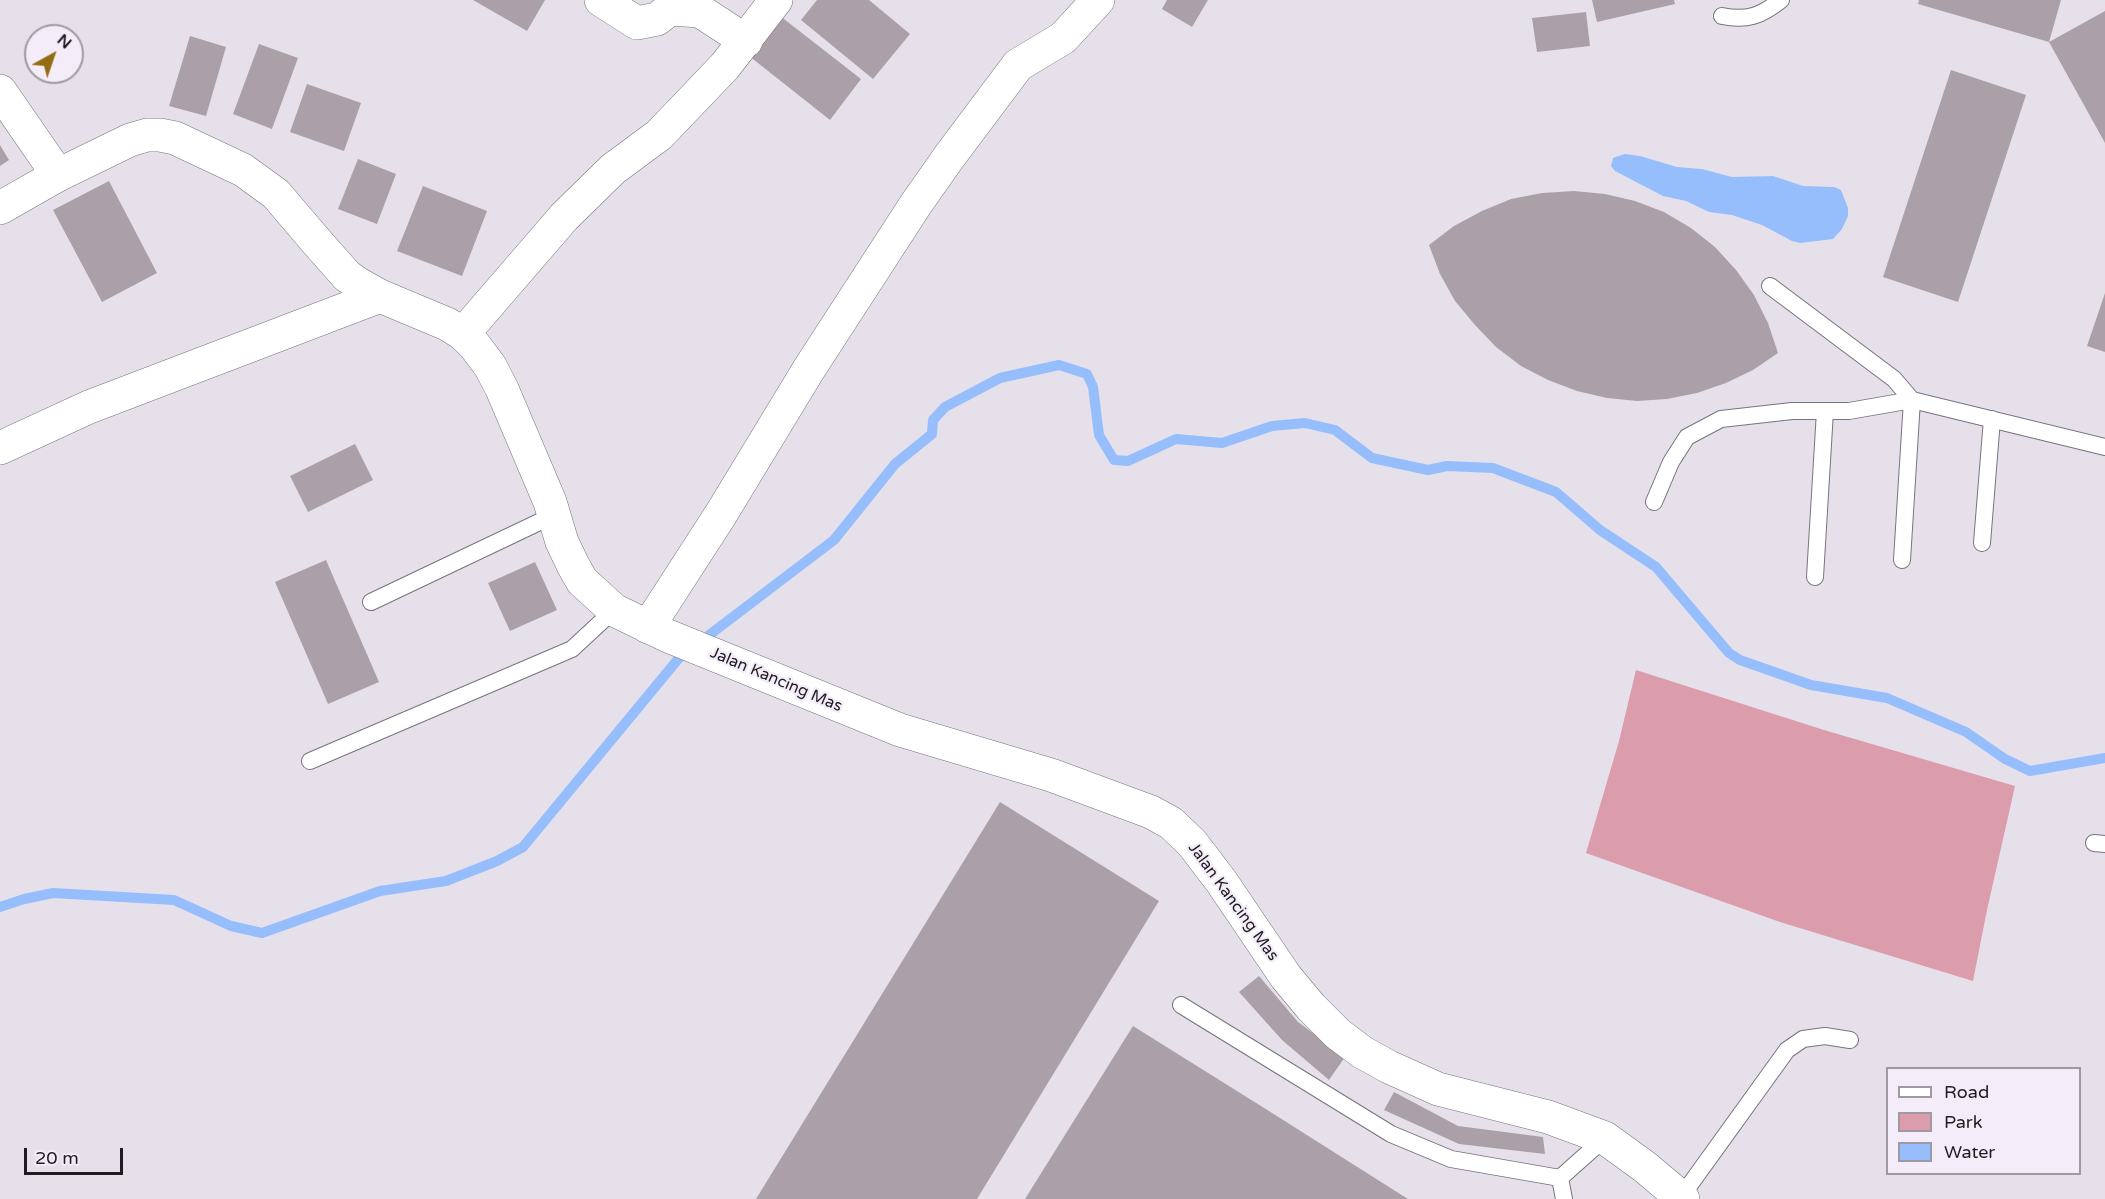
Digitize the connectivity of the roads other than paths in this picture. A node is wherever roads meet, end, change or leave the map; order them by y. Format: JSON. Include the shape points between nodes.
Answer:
{"nodes":[{"id":1,"x":601,"y":0,"type":"edge"},
{"id":2,"x":776,"y":0,"type":"edge"},
{"id":3,"x":1098,"y":0,"type":"edge"},
{"id":4,"x":1780,"y":0,"type":"edge"},
{"id":5,"x":1722,"y":16,"type":"dead end"},
{"id":6,"x":746,"y":41,"type":"junction"},
{"id":7,"x":0,"y":91,"type":"edge"},
{"id":8,"x":58,"y":175,"type":"junction"},
{"id":9,"x":0,"y":208,"type":"edge"},
{"id":10,"x":1770,"y":286,"type":"dead end"},
{"id":11,"x":380,"y":296,"type":"junction"},
{"id":12,"x":463,"y":334,"type":"junction"},
{"id":13,"x":1912,"y":400,"type":"junction"},
{"id":14,"x":1825,"y":411,"type":"junction"},
{"id":15,"x":1992,"y":419,"type":"junction"},
{"id":16,"x":2105,"y":447,"type":"edge"},
{"id":17,"x":0,"y":448,"type":"edge"},
{"id":18,"x":1654,"y":502,"type":"dead end"},
{"id":19,"x":554,"y":515,"type":"junction"},
{"id":20,"x":1982,"y":543,"type":"dead end"},
{"id":21,"x":1902,"y":560,"type":"dead end"},
{"id":22,"x":1815,"y":577,"type":"dead end"},
{"id":23,"x":371,"y":602,"type":"dead end"},
{"id":24,"x":614,"y":610,"type":"junction"},
{"id":25,"x":658,"y":631,"type":"junction"},
{"id":26,"x":310,"y":761,"type":"dead end"},
{"id":27,"x":1181,"y":1005,"type":"dead end"},
{"id":28,"x":1850,"y":1040,"type":"dead end"},
{"id":29,"x":1605,"y":1138,"type":"junction"},
{"id":30,"x":1560,"y":1178,"type":"junction"},
{"id":31,"x":1682,"y":1198,"type":"edge"},
{"id":32,"x":1564,"y":1199,"type":"edge"}],
"edges":[{"from":1,"to":6,"type":"street","via":[[637,23],[657,19],[670,9],[700,11]]},
{"from":2,"to":6,"type":"street"},
{"from":3,"to":25,"type":"street","via":[[1063,38],[1018,64],[949,157],[839,322],[721,514]]},
{"from":4,"to":5,"type":"lane","via":[[1766,12],[1739,20]]},
{"from":6,"to":12,"type":"street","via":[[659,135],[613,169],[564,217]]},
{"from":7,"to":8,"type":"street"},
{"from":8,"to":9,"type":"street","name":"Jalan Kancing Mas"},
{"from":8,"to":11,"type":"street","name":"Jalan Kancing Mas","via":[[130,140],[153,135],[176,138],[261,182],[347,276]]},
{"from":10,"to":13,"type":"lane","via":[[1894,380]]},
{"from":11,"to":12,"type":"street","name":"Jalan Kancing Mas"},
{"from":11,"to":17,"type":"street","via":[[89,407]]},
{"from":12,"to":19,"type":"street","name":"Jalan Kancing Mas","via":[[476,346],[502,389]]},
{"from":13,"to":14,"type":"lane","via":[[1849,411]]},
{"from":13,"to":15,"type":"lane"},
{"from":13,"to":21,"type":"lane"},
{"from":14,"to":18,"type":"lane","via":[[1720,419],[1687,437]]},
{"from":14,"to":22,"type":"lane"},
{"from":15,"to":16,"type":"lane"},
{"from":15,"to":20,"type":"lane"},
{"from":19,"to":23,"type":"lane"},
{"from":19,"to":24,"type":"street","name":"Jalan Kancing Mas","via":[[562,542],[582,581]]},
{"from":24,"to":25,"type":"street","name":"Jalan Kancing Mas"},
{"from":24,"to":26,"type":"lane","via":[[572,649]]},
{"from":25,"to":29,"type":"street","name":"Jalan Kancing Mas","via":[[900,730],[1051,775],[1151,812],[1171,823],[1192,843],[1286,977],[1331,1027],[1362,1052],[1438,1089],[1548,1117]]},
{"from":27,"to":30,"type":"lane","via":[[1391,1134],[1451,1159]]},
{"from":28,"to":31,"type":"lane","via":[[1825,1036],[1803,1039],[1787,1050]]},
{"from":29,"to":30,"type":"lane"},
{"from":29,"to":31,"type":"street","name":"Jalan Kancing Mas"},
{"from":30,"to":32,"type":"lane"}]}
